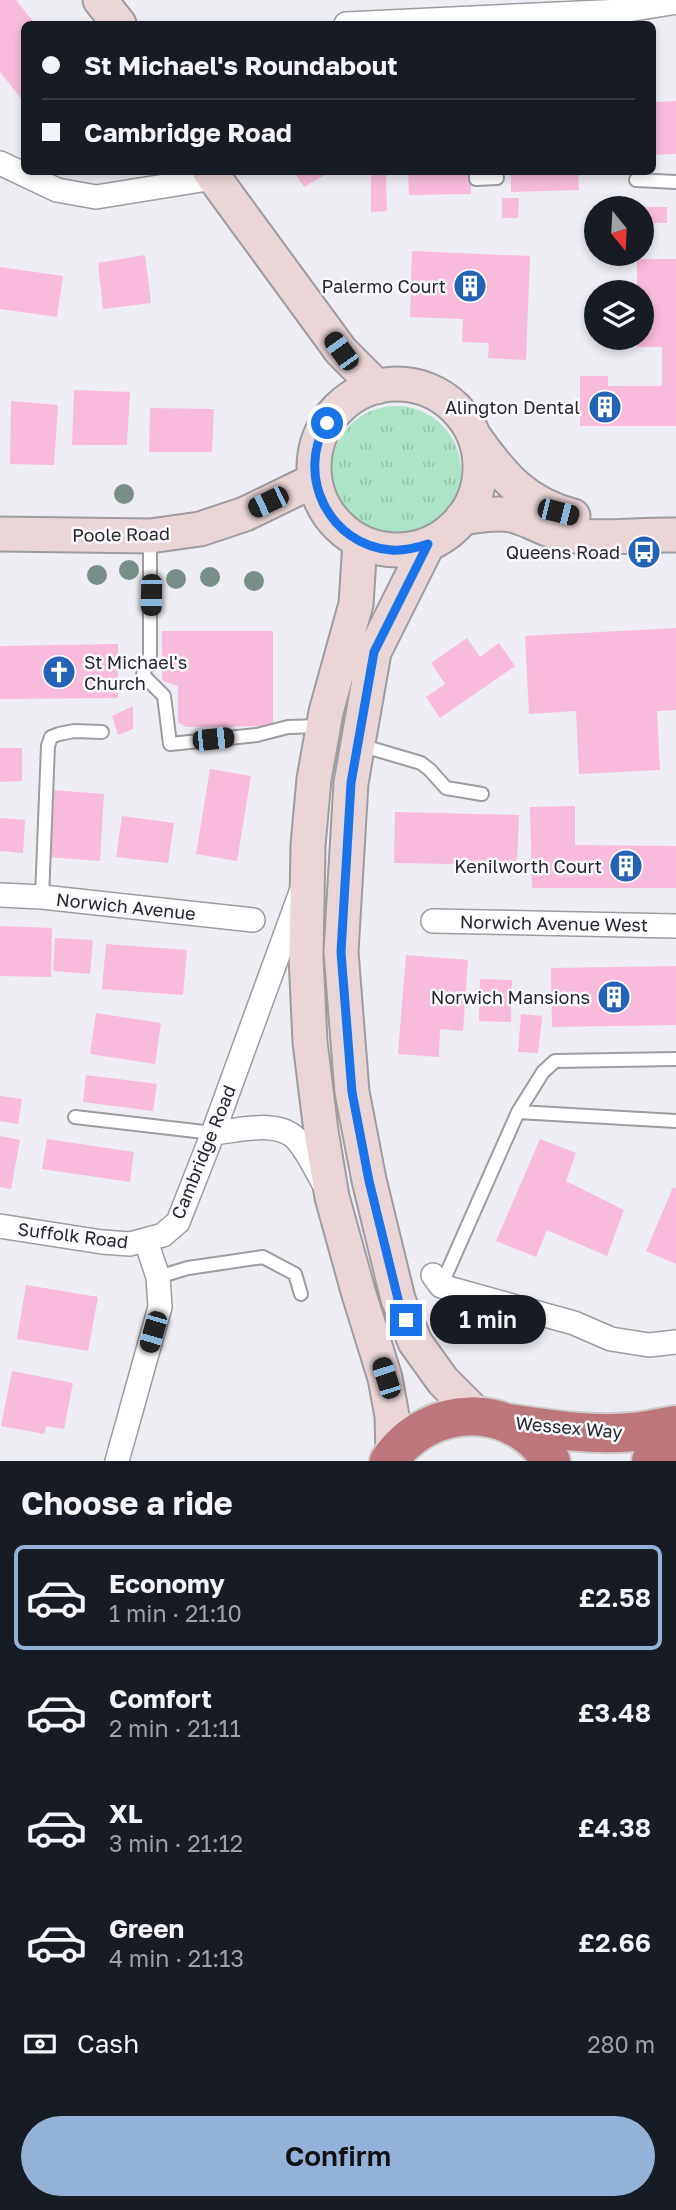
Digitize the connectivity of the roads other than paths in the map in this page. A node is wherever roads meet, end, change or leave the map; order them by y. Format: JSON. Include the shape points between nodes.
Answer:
{"nodes":[{"id":1,"x":100,"y":0,"type":"edge"},
{"id":2,"x":676,"y":2,"type":"edge"},
{"id":3,"x":626,"y":6,"type":"edge"},
{"id":4,"x":117,"y":21,"type":"edge"},
{"id":5,"x":473,"y":21,"type":"edge"},
{"id":6,"x":0,"y":163,"type":"edge"},
{"id":7,"x":21,"y":173,"type":"edge"},
{"id":8,"x":25,"y":175,"type":"edge"},
{"id":9,"x":212,"y":175,"type":"edge"},
{"id":10,"x":476,"y":175,"type":"edge"},
{"id":11,"x":498,"y":178,"type":"dead end"},
{"id":12,"x":636,"y":180,"type":"dead end"},
{"id":13,"x":676,"y":182,"type":"edge"},
{"id":14,"x":377,"y":387,"type":"junction"},
{"id":15,"x":474,"y":436,"type":"junction"},
{"id":16,"x":315,"y":480,"type":"junction"},
{"id":17,"x":462,"y":519,"type":"junction"},
{"id":18,"x":0,"y":534,"type":"edge"},
{"id":19,"x":640,"y":534,"type":"junction"},
{"id":20,"x":676,"y":535,"type":"edge"},
{"id":21,"x":150,"y":536,"type":"junction"},
{"id":22,"x":360,"y":542,"type":"junction"},
{"id":23,"x":428,"y":544,"type":"junction"},
{"id":24,"x":323,"y":726,"type":"junction"},
{"id":25,"x":102,"y":732,"type":"dead end"},
{"id":26,"x":358,"y":744,"type":"junction"},
{"id":27,"x":482,"y":794,"type":"dead end"},
{"id":28,"x":308,"y":872,"type":"junction"},
{"id":29,"x":0,"y":895,"type":"edge"},
{"id":30,"x":42,"y":897,"type":"junction"},
{"id":31,"x":253,"y":920,"type":"dead end"},
{"id":32,"x":433,"y":921,"type":"dead end"},
{"id":33,"x":676,"y":926,"type":"edge"},
{"id":34,"x":676,"y":1059,"type":"edge"},
{"id":35,"x":518,"y":1112,"type":"junction"},
{"id":36,"x":75,"y":1117,"type":"dead end"},
{"id":37,"x":676,"y":1121,"type":"edge"},
{"id":38,"x":213,"y":1133,"type":"junction"},
{"id":39,"x":332,"y":1198,"type":"junction"},
{"id":40,"x":0,"y":1226,"type":"edge"},
{"id":41,"x":146,"y":1241,"type":"junction"},
{"id":42,"x":158,"y":1276,"type":"junction"},
{"id":43,"x":437,"y":1281,"type":"joint"},
{"id":44,"x":301,"y":1294,"type":"dead end"},
{"id":45,"x":676,"y":1342,"type":"edge"},
{"id":46,"x":490,"y":1419,"type":"junction"},
{"id":47,"x":676,"y":1425,"type":"edge"},
{"id":48,"x":676,"y":1450,"type":"edge"},
{"id":49,"x":391,"y":1458,"type":"edge"},
{"id":50,"x":117,"y":1461,"type":"edge"},
{"id":51,"x":551,"y":1461,"type":"edge"},
{"id":52,"x":651,"y":1461,"type":"edge"}],
"edges":[{"from":1,"to":4,"type":"main road"},
{"from":2,"to":3,"type":"street"},
{"from":3,"to":5,"type":"street"},
{"from":6,"to":7,"type":"street"},
{"from":8,"to":9,"type":"street","via":[[57,190],[96,197]]},
{"from":9,"to":14,"type":"main road","via":[[341,351]]},
{"from":10,"to":11,"type":"lane","via":[[476,179]]},
{"from":12,"to":13,"type":"lane"},
{"from":14,"to":15,"type":"main road","via":[[407,385],[435,394],[458,411]]},
{"from":14,"to":16,"type":"main road","via":[[351,399],[330,419],[317,447]]},
{"from":15,"to":17,"type":"main road","via":[[479,477]]},
{"from":15,"to":19,"type":"main road","via":[[496,468],[550,510]]},
{"from":16,"to":21,"type":"main road","name":"Poole Road","via":[[200,530]]},
{"from":16,"to":22,"type":"main road","via":[[330,516]]},
{"from":17,"to":19,"type":"main road","via":[[493,514],[566,535]]},
{"from":17,"to":23,"type":"main road"},
{"from":18,"to":21,"type":"main road","name":"Poole Road"},
{"from":19,"to":20,"type":"main road"},
{"from":21,"to":24,"type":"lane","via":[[150,655],[144,675],[164,696],[170,744]]},
{"from":22,"to":23,"type":"main road","via":[[391,550]]},
{"from":22,"to":24,"type":"main road","name":"Cambridge Road","via":[[356,604]]},
{"from":23,"to":26,"type":"main road","via":[[374,652]]},
{"from":24,"to":28,"type":"main road","name":"Cambridge Road","via":[[314,779]]},
{"from":25,"to":30,"type":"lane","via":[[74,731],[51,737]]},
{"from":26,"to":27,"type":"lane","via":[[421,763],[446,788]]},
{"from":26,"to":46,"type":"main road","via":[[351,783],[341,952],[352,1092],[369,1181],[395,1286],[415,1342],[443,1381]]},
{"from":28,"to":38,"type":"street","name":"Cambridge Road"},
{"from":28,"to":39,"type":"main road","name":"Cambridge Road","via":[[310,1042]]},
{"from":29,"to":30,"type":"street","name":"Norwich Avenue"},
{"from":30,"to":31,"type":"street","name":"Norwich Avenue"},
{"from":32,"to":33,"type":"street","name":"Norwich Avenue West"},
{"from":34,"to":35,"type":"lane","via":[[555,1061]]},
{"from":35,"to":37,"type":"lane"},
{"from":35,"to":43,"type":"lane"},
{"from":36,"to":38,"type":"lane"},
{"from":38,"to":39,"type":"street","via":[[278,1128],[297,1139]]},
{"from":38,"to":41,"type":"street","name":"Cambridge Road","via":[[178,1222],[163,1235]]},
{"from":39,"to":49,"type":"main road","name":"Cambridge Road","via":[[386,1378],[392,1416]]},
{"from":40,"to":41,"type":"street","name":"Suffolk Road","via":[[102,1242]]},
{"from":41,"to":42,"type":"street"},
{"from":42,"to":44,"type":"lane","via":[[263,1257],[295,1274]]},
{"from":42,"to":50,"type":"street","via":[[160,1307]]},
{"from":43,"to":45,"type":"street","via":[[611,1339],[649,1345]]},
{"from":46,"to":47,"type":"highway","name":"Wessex Way","via":[[607,1433]]},
{"from":46,"to":49,"type":"highway","name":"Wessex Way","via":[[440,1421],[406,1441]]},
{"from":46,"to":51,"type":"highway","via":[[527,1435]]},
{"from":48,"to":52,"type":"highway"}]}
